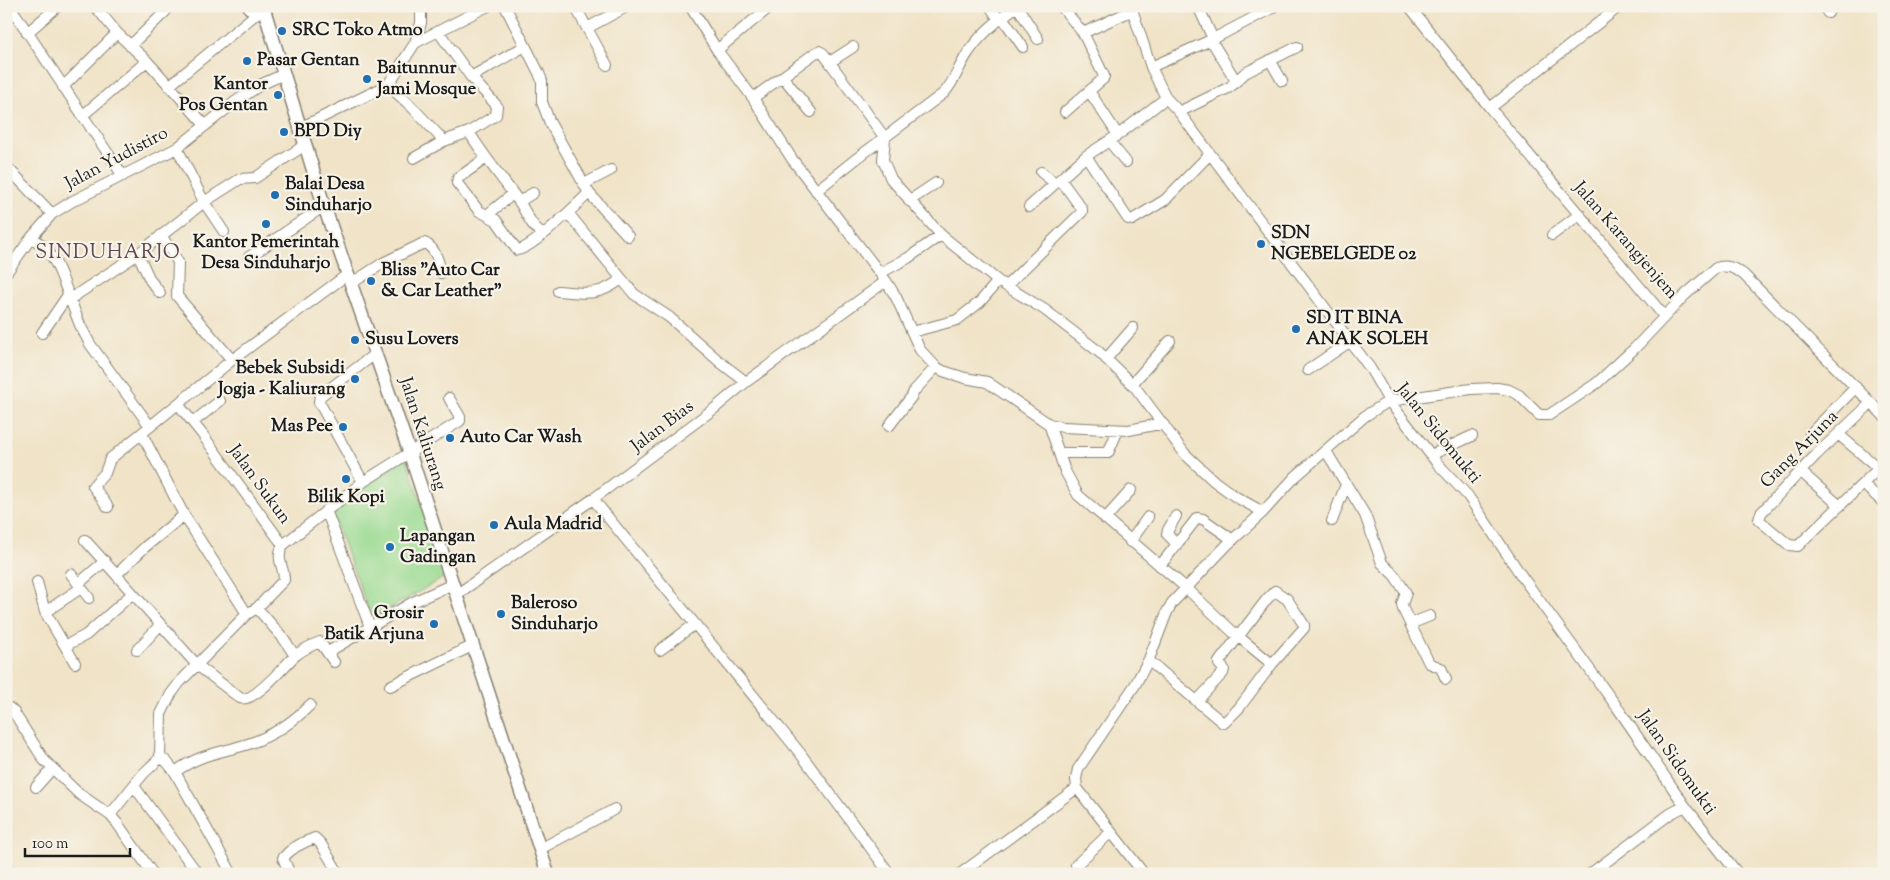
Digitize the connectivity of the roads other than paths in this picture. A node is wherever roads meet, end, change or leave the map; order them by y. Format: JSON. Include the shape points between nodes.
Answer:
{"nodes":[{"id":1,"x":10,"y":6,"type":"edge"},
{"id":2,"x":58,"y":6,"type":"edge"},
{"id":3,"x":96,"y":6,"type":"edge"},
{"id":4,"x":419,"y":6,"type":"edge"},
{"id":5,"x":488,"y":6,"type":"edge"},
{"id":6,"x":505,"y":6,"type":"edge"},
{"id":7,"x":575,"y":6,"type":"edge"},
{"id":8,"x":628,"y":6,"type":"edge"},
{"id":9,"x":690,"y":6,"type":"edge"},
{"id":10,"x":771,"y":6,"type":"edge"},
{"id":11,"x":990,"y":6,"type":"edge"},
{"id":12,"x":1017,"y":6,"type":"edge"},
{"id":13,"x":1060,"y":6,"type":"edge"},
{"id":14,"x":1198,"y":6,"type":"edge"},
{"id":15,"x":1409,"y":6,"type":"edge"},
{"id":16,"x":1620,"y":6,"type":"edge"},
{"id":17,"x":254,"y":8,"type":"edge"},
{"id":18,"x":1132,"y":8,"type":"edge"},
{"id":19,"x":1272,"y":8,"type":"dead end"},
{"id":20,"x":166,"y":11,"type":"dead end"},
{"id":21,"x":1000,"y":18,"type":"junction"},
{"id":22,"x":587,"y":28,"type":"junction"},
{"id":23,"x":438,"y":31,"type":"junction"},
{"id":24,"x":27,"y":33,"type":"junction"},
{"id":25,"x":117,"y":33,"type":"junction"},
{"id":26,"x":1083,"y":33,"type":"junction"},
{"id":27,"x":1038,"y":39,"type":"dead end"},
{"id":28,"x":1212,"y":40,"type":"junction"},
{"id":29,"x":416,"y":43,"type":"junction"},
{"id":30,"x":130,"y":46,"type":"junction"},
{"id":31,"x":524,"y":46,"type":"junction"},
{"id":32,"x":853,"y":46,"type":"dead end"},
{"id":33,"x":1023,"y":46,"type":"dead end"},
{"id":34,"x":1297,"y":47,"type":"dead end"},
{"id":35,"x":717,"y":50,"type":"junction"},
{"id":36,"x":146,"y":60,"type":"junction"},
{"id":37,"x":1270,"y":60,"type":"junction"},
{"id":38,"x":830,"y":62,"type":"junction"},
{"id":39,"x":607,"y":65,"type":"dead end"},
{"id":40,"x":1151,"y":67,"type":"junction"},
{"id":41,"x":284,"y":74,"type":"junction"},
{"id":42,"x":783,"y":76,"type":"junction"},
{"id":43,"x":471,"y":77,"type":"junction"},
{"id":44,"x":1236,"y":80,"type":"junction"},
{"id":45,"x":1282,"y":81,"type":"dead end"},
{"id":46,"x":388,"y":85,"type":"junction"},
{"id":47,"x":169,"y":86,"type":"junction"},
{"id":48,"x":62,"y":87,"type":"junction"},
{"id":49,"x":1089,"y":91,"type":"junction"},
{"id":50,"x":753,"y":98,"type":"junction"},
{"id":51,"x":1166,"y":98,"type":"junction"},
{"id":52,"x":1490,"y":108,"type":"junction"},
{"id":53,"x":811,"y":112,"type":"dead end"},
{"id":54,"x":1065,"y":112,"type":"dead end"},
{"id":55,"x":1179,"y":112,"type":"junction"},
{"id":56,"x":82,"y":116,"type":"junction"},
{"id":57,"x":205,"y":125,"type":"junction"},
{"id":58,"x":300,"y":128,"type":"junction"},
{"id":59,"x":468,"y":132,"type":"junction"},
{"id":60,"x":1118,"y":135,"type":"junction"},
{"id":61,"x":885,"y":138,"type":"junction"},
{"id":62,"x":444,"y":141,"type":"junction"},
{"id":63,"x":1109,"y":141,"type":"junction"},
{"id":64,"x":305,"y":145,"type":"junction"},
{"id":65,"x":177,"y":148,"type":"junction"},
{"id":66,"x":1210,"y":154,"type":"junction"},
{"id":67,"x":1086,"y":156,"type":"junction"},
{"id":68,"x":414,"y":158,"type":"dead end"},
{"id":69,"x":485,"y":158,"type":"junction"},
{"id":70,"x":1126,"y":162,"type":"dead end"},
{"id":71,"x":6,"y":166,"type":"edge"},
{"id":72,"x":611,"y":170,"type":"dead end"},
{"id":73,"x":1041,"y":172,"type":"dead end"},
{"id":74,"x":123,"y":176,"type":"junction"},
{"id":75,"x":1057,"y":181,"type":"junction"},
{"id":76,"x":936,"y":184,"type":"dead end"},
{"id":77,"x":587,"y":189,"type":"junction"},
{"id":78,"x":816,"y":191,"type":"junction"},
{"id":79,"x":533,"y":193,"type":"dead end"},
{"id":80,"x":516,"y":198,"type":"junction"},
{"id":81,"x":909,"y":201,"type":"junction"},
{"id":82,"x":204,"y":202,"type":"junction"},
{"id":83,"x":324,"y":206,"type":"junction"},
{"id":84,"x":1029,"y":207,"type":"dead end"},
{"id":85,"x":568,"y":213,"type":"junction"},
{"id":86,"x":52,"y":214,"type":"junction"},
{"id":87,"x":1580,"y":214,"type":"junction"},
{"id":88,"x":486,"y":215,"type":"junction"},
{"id":89,"x":224,"y":232,"type":"dead end"},
{"id":90,"x":543,"y":233,"type":"junction"},
{"id":91,"x":161,"y":235,"type":"junction"},
{"id":92,"x":941,"y":235,"type":"junction"},
{"id":93,"x":1552,"y":235,"type":"dead end"},
{"id":94,"x":628,"y":236,"type":"dead end"},
{"id":95,"x":31,"y":238,"type":"junction"},
{"id":96,"x":138,"y":254,"type":"junction"},
{"id":97,"x":249,"y":257,"type":"dead end"},
{"id":98,"x":6,"y":272,"type":"edge"},
{"id":99,"x":441,"y":272,"type":"dead end"},
{"id":100,"x":883,"y":277,"type":"junction"},
{"id":101,"x":350,"y":278,"type":"junction"},
{"id":102,"x":621,"y":279,"type":"junction"},
{"id":103,"x":1002,"y":284,"type":"junction"},
{"id":104,"x":558,"y":291,"type":"dead end"},
{"id":105,"x":160,"y":293,"type":"dead end"},
{"id":106,"x":69,"y":297,"type":"junction"},
{"id":107,"x":1664,"y":316,"type":"junction"},
{"id":108,"x":1133,"y":328,"type":"dead end"},
{"id":109,"x":912,"y":332,"type":"junction"},
{"id":110,"x":42,"y":333,"type":"dead end"},
{"id":111,"x":1170,"y":341,"type":"dead end"},
{"id":112,"x":1349,"y":342,"type":"junction"},
{"id":113,"x":376,"y":354,"type":"junction"},
{"id":114,"x":1106,"y":359,"type":"junction"},
{"id":115,"x":232,"y":360,"type":"junction"},
{"id":116,"x":936,"y":367,"type":"junction"},
{"id":117,"x":1308,"y":370,"type":"dead end"},
{"id":118,"x":746,"y":382,"type":"junction"},
{"id":119,"x":1132,"y":384,"type":"junction"},
{"id":120,"x":1856,"y":387,"type":"junction"},
{"id":121,"x":449,"y":398,"type":"dead end"},
{"id":122,"x":220,"y":401,"type":"dead end"},
{"id":123,"x":1389,"y":401,"type":"junction"},
{"id":124,"x":1871,"y":403,"type":"junction"},
{"id":125,"x":178,"y":404,"type":"junction"},
{"id":126,"x":1884,"y":416,"type":"edge"},
{"id":127,"x":192,"y":422,"type":"junction"},
{"id":128,"x":1049,"y":424,"type":"junction"},
{"id":129,"x":1164,"y":424,"type":"junction"},
{"id":130,"x":150,"y":426,"type":"junction"},
{"id":131,"x":888,"y":426,"type":"dead end"},
{"id":132,"x":1118,"y":430,"type":"junction"},
{"id":133,"x":142,"y":434,"type":"junction"},
{"id":134,"x":1810,"y":434,"type":"dead end"},
{"id":135,"x":1838,"y":434,"type":"junction"},
{"id":136,"x":1472,"y":436,"type":"dead end"},
{"id":137,"x":1326,"y":451,"type":"junction"},
{"id":138,"x":1058,"y":452,"type":"junction"},
{"id":139,"x":410,"y":454,"type":"junction"},
{"id":140,"x":1431,"y":455,"type":"junction"},
{"id":141,"x":1800,"y":471,"type":"junction"},
{"id":142,"x":1881,"y":471,"type":"edge"},
{"id":143,"x":363,"y":482,"type":"junction"},
{"id":144,"x":1346,"y":484,"type":"junction"},
{"id":145,"x":1863,"y":484,"type":"junction"},
{"id":146,"x":1131,"y":490,"type":"dead end"},
{"id":147,"x":593,"y":499,"type":"junction"},
{"id":148,"x":1884,"y":503,"type":"edge"},
{"id":149,"x":1840,"y":506,"type":"junction"},
{"id":150,"x":108,"y":507,"type":"dead end"},
{"id":151,"x":326,"y":510,"type":"junction"},
{"id":152,"x":1263,"y":512,"type":"junction"},
{"id":153,"x":184,"y":515,"type":"junction"},
{"id":154,"x":1148,"y":516,"type":"dead end"},
{"id":155,"x":1176,"y":516,"type":"dead end"},
{"id":156,"x":1105,"y":519,"type":"junction"},
{"id":157,"x":1332,"y":521,"type":"dead end"},
{"id":158,"x":85,"y":540,"type":"dead end"},
{"id":159,"x":1233,"y":540,"type":"junction"},
{"id":160,"x":1130,"y":542,"type":"junction"},
{"id":161,"x":1177,"y":544,"type":"junction"},
{"id":162,"x":283,"y":545,"type":"junction"},
{"id":163,"x":105,"y":561,"type":"junction"},
{"id":164,"x":1160,"y":566,"type":"junction"},
{"id":165,"x":71,"y":574,"type":"dead end"},
{"id":166,"x":117,"y":574,"type":"junction"},
{"id":167,"x":37,"y":582,"type":"dead end"},
{"id":168,"x":80,"y":586,"type":"junction"},
{"id":169,"x":1185,"y":588,"type":"junction"},
{"id":170,"x":454,"y":589,"type":"junction"},
{"id":171,"x":132,"y":594,"type":"junction"},
{"id":172,"x":89,"y":598,"type":"dead end"},
{"id":173,"x":256,"y":608,"type":"junction"},
{"id":174,"x":45,"y":612,"type":"junction"},
{"id":175,"x":247,"y":614,"type":"junction"},
{"id":176,"x":1430,"y":616,"type":"dead end"},
{"id":177,"x":160,"y":624,"type":"junction"},
{"id":178,"x":1410,"y":624,"type":"junction"},
{"id":179,"x":370,"y":626,"type":"junction"},
{"id":180,"x":697,"y":626,"type":"junction"},
{"id":181,"x":1239,"y":637,"type":"junction"},
{"id":182,"x":65,"y":646,"type":"junction"},
{"id":183,"x":472,"y":646,"type":"junction"},
{"id":184,"x":137,"y":650,"type":"dead end"},
{"id":185,"x":328,"y":652,"type":"junction"},
{"id":186,"x":661,"y":652,"type":"dead end"},
{"id":187,"x":295,"y":656,"type":"junction"},
{"id":188,"x":1148,"y":660,"type":"junction"},
{"id":189,"x":334,"y":662,"type":"dead end"},
{"id":190,"x":75,"y":663,"type":"dead end"},
{"id":191,"x":1272,"y":664,"type":"junction"},
{"id":192,"x":197,"y":665,"type":"junction"},
{"id":193,"x":1446,"y":679,"type":"dead end"},
{"id":194,"x":390,"y":686,"type":"dead end"},
{"id":195,"x":1197,"y":701,"type":"junction"},
{"id":196,"x":310,"y":705,"type":"dead end"},
{"id":197,"x":6,"y":709,"type":"edge"},
{"id":198,"x":160,"y":758,"type":"junction"},
{"id":199,"x":52,"y":769,"type":"junction"},
{"id":200,"x":175,"y":772,"type":"junction"},
{"id":201,"x":134,"y":786,"type":"junction"},
{"id":202,"x":36,"y":787,"type":"dead end"},
{"id":203,"x":1078,"y":788,"type":"junction"},
{"id":204,"x":1685,"y":806,"type":"junction"},
{"id":205,"x":615,"y":810,"type":"dead end"},
{"id":206,"x":110,"y":815,"type":"junction"},
{"id":207,"x":1111,"y":832,"type":"junction"},
{"id":208,"x":540,"y":849,"type":"junction"},
{"id":209,"x":1076,"y":865,"type":"dead end"},
{"id":210,"x":6,"y":868,"type":"edge"},
{"id":211,"x":10,"y":874,"type":"edge"},
{"id":212,"x":153,"y":874,"type":"edge"},
{"id":213,"x":206,"y":874,"type":"edge"},
{"id":214,"x":232,"y":874,"type":"edge"},
{"id":215,"x":290,"y":874,"type":"edge"},
{"id":216,"x":339,"y":874,"type":"edge"},
{"id":217,"x":548,"y":874,"type":"edge"},
{"id":218,"x":890,"y":874,"type":"edge"},
{"id":219,"x":960,"y":874,"type":"edge"},
{"id":220,"x":1144,"y":874,"type":"edge"},
{"id":221,"x":1590,"y":874,"type":"edge"},
{"id":222,"x":1738,"y":874,"type":"edge"}],
"edges":[{"from":1,"to":24,"type":"street"},
{"from":2,"to":24,"type":"street"},
{"from":3,"to":25,"type":"street"},
{"from":4,"to":29,"type":"street","via":[[421,23]]},
{"from":5,"to":23,"type":"street"},
{"from":6,"to":31,"type":"street"},
{"from":7,"to":22,"type":"street"},
{"from":8,"to":22,"type":"street"},
{"from":9,"to":35,"type":"street"},
{"from":10,"to":35,"type":"street"},
{"from":11,"to":21,"type":"street"},
{"from":12,"to":21,"type":"street"},
{"from":12,"to":27,"type":"street"},
{"from":13,"to":26,"type":"street"},
{"from":14,"to":28,"type":"street"},
{"from":15,"to":52,"type":"street","name":"Jalan Karangjenjem"},
{"from":16,"to":52,"type":"street"},
{"from":17,"to":41,"type":"main road","name":"Jalan Kaliurang","via":[[268,24]]},
{"from":17,"to":47,"type":"street"},
{"from":18,"to":26,"type":"street"},
{"from":18,"to":40,"type":"street","name":"Jalan Sidomukti"},
{"from":19,"to":28,"type":"street"},
{"from":20,"to":30,"type":"street"},
{"from":21,"to":33,"type":"street"},
{"from":21,"to":61,"type":"street","via":[[967,55],[944,93]]},
{"from":22,"to":39,"type":"street"},
{"from":23,"to":29,"type":"street"},
{"from":23,"to":43,"type":"street"},
{"from":24,"to":48,"type":"street"},
{"from":25,"to":30,"type":"street"},
{"from":25,"to":48,"type":"street"},
{"from":26,"to":49,"type":"street","via":[[1104,76]]},
{"from":28,"to":40,"type":"street"},
{"from":28,"to":44,"type":"street"},
{"from":29,"to":46,"type":"street"},
{"from":30,"to":36,"type":"street"},
{"from":31,"to":43,"type":"street"},
{"from":31,"to":77,"type":"street","via":[[542,81],[542,102],[550,123]]},
{"from":32,"to":38,"type":"street"},
{"from":34,"to":37,"type":"street"},
{"from":35,"to":50,"type":"street"},
{"from":36,"to":47,"type":"street"},
{"from":36,"to":56,"type":"street"},
{"from":37,"to":44,"type":"street"},
{"from":37,"to":45,"type":"street"},
{"from":38,"to":42,"type":"street","via":[[819,51]]},
{"from":38,"to":61,"type":"street"},
{"from":40,"to":51,"type":"street","name":"Jalan Sidomukti"},
{"from":41,"to":57,"type":"street","name":"Jalan Yudistiro","via":[[260,86]]},
{"from":41,"to":58,"type":"main road","name":"Jalan Kaliurang"},
{"from":42,"to":50,"type":"street"},
{"from":42,"to":53,"type":"street"},
{"from":43,"to":59,"type":"street","via":[[498,110],[496,115]]},
{"from":44,"to":55,"type":"street","via":[[1230,87]]},
{"from":46,"to":58,"type":"street"},
{"from":46,"to":62,"type":"street"},
{"from":47,"to":57,"type":"street"},
{"from":48,"to":56,"type":"street"},
{"from":49,"to":54,"type":"street"},
{"from":49,"to":60,"type":"street"},
{"from":50,"to":78,"type":"street"},
{"from":51,"to":55,"type":"street","name":"Jalan Sidomukti"},
{"from":51,"to":60,"type":"street"},
{"from":52,"to":87,"type":"street","name":"Jalan Karangjenjem"},
{"from":55,"to":66,"type":"street","name":"Jalan Sidomukti"},
{"from":56,"to":74,"type":"street"},
{"from":57,"to":65,"type":"street","name":"Jalan Yudistiro"},
{"from":58,"to":64,"type":"main road","name":"Jalan Kaliurang"},
{"from":59,"to":62,"type":"street"},
{"from":59,"to":69,"type":"street"},
{"from":60,"to":63,"type":"street"},
{"from":61,"to":78,"type":"street"},
{"from":61,"to":81,"type":"street","via":[[883,160],[891,178]]},
{"from":62,"to":68,"type":"street"},
{"from":63,"to":67,"type":"street"},
{"from":63,"to":70,"type":"street"},
{"from":64,"to":82,"type":"street","via":[[255,178],[240,179]]},
{"from":64,"to":83,"type":"main road","name":"Jalan Kaliurang"},
{"from":65,"to":74,"type":"street","name":"Jalan Yudistiro"},
{"from":65,"to":82,"type":"street"},
{"from":66,"to":67,"type":"street","via":[[1165,200],[1132,220]]},
{"from":66,"to":112,"type":"street","name":"Jalan Sidomukti"},
{"from":67,"to":75,"type":"street"},
{"from":69,"to":80,"type":"street"},
{"from":69,"to":88,"type":"street","via":[[457,182],[479,212]]},
{"from":71,"to":86,"type":"street"},
{"from":72,"to":77,"type":"street"},
{"from":73,"to":75,"type":"street"},
{"from":74,"to":86,"type":"street","name":"Jalan Yudistiro"},
{"from":75,"to":84,"type":"street"},
{"from":75,"to":103,"type":"street","via":[[1082,212]]},
{"from":76,"to":81,"type":"street"},
{"from":77,"to":85,"type":"street"},
{"from":77,"to":94,"type":"street"},
{"from":78,"to":100,"type":"street"},
{"from":79,"to":80,"type":"street"},
{"from":80,"to":88,"type":"street"},
{"from":80,"to":90,"type":"street"},
{"from":81,"to":92,"type":"street"},
{"from":82,"to":89,"type":"street"},
{"from":82,"to":91,"type":"street"},
{"from":83,"to":97,"type":"street"},
{"from":83,"to":101,"type":"main road","name":"Jalan Kaliurang"},
{"from":85,"to":90,"type":"street"},
{"from":85,"to":102,"type":"street"},
{"from":86,"to":95,"type":"street","name":"Jalan Yudistiro"},
{"from":87,"to":93,"type":"street"},
{"from":87,"to":107,"type":"street","name":"Jalan Karangjenjem"},
{"from":88,"to":90,"type":"street","via":[[496,220],[517,250],[528,246]]},
{"from":91,"to":96,"type":"street"},
{"from":91,"to":115,"type":"street","via":[[178,262],[177,296]]},
{"from":92,"to":100,"type":"street","name":"Jalan Bias"},
{"from":92,"to":103,"type":"street"},
{"from":95,"to":98,"type":"street","name":"Jalan Yudistiro"},
{"from":95,"to":106,"type":"street","via":[[51,254]]},
{"from":96,"to":105,"type":"street"},
{"from":96,"to":106,"type":"street"},
{"from":99,"to":101,"type":"street","via":[[439,260],[424,243]]},
{"from":100,"to":109,"type":"street"},
{"from":100,"to":118,"type":"street","name":"Jalan Bias"},
{"from":101,"to":113,"type":"main road","name":"Jalan Kaliurang"},
{"from":101,"to":115,"type":"street"},
{"from":102,"to":104,"type":"street","via":[[603,291]]},
{"from":102,"to":118,"type":"street","via":[[634,294],[669,317]]},
{"from":103,"to":109,"type":"street","via":[[957,320]]},
{"from":103,"to":114,"type":"street","via":[[1067,325]]},
{"from":106,"to":110,"type":"street"},
{"from":106,"to":130,"type":"street","via":[[90,344]]},
{"from":107,"to":120,"type":"street","name":"Jalan Karangjenjem","via":[[1716,268],[1729,266],[1743,274]]},
{"from":107,"to":123,"type":"street","via":[[1636,348],[1597,383],[1549,415],[1538,415],[1519,395],[1497,388]]},
{"from":108,"to":114,"type":"street"},
{"from":109,"to":116,"type":"street","via":[[920,350]]},
{"from":111,"to":119,"type":"street"},
{"from":112,"to":117,"type":"street"},
{"from":112,"to":123,"type":"street","name":"Jalan Sidomukti","via":[[1370,368]]},
{"from":113,"to":139,"type":"main road","name":"Jalan Kaliurang"},
{"from":113,"to":143,"type":"street","via":[[320,396],[319,402]]},
{"from":114,"to":119,"type":"street"},
{"from":115,"to":125,"type":"street"},
{"from":116,"to":128,"type":"street","via":[[987,382]]},
{"from":116,"to":131,"type":"street"},
{"from":118,"to":147,"type":"street","name":"Jalan Bias"},
{"from":119,"to":129,"type":"street"},
{"from":120,"to":124,"type":"street","name":"Jalan Karangjenjem"},
{"from":120,"to":134,"type":"street"},
{"from":121,"to":139,"type":"street","via":[[460,421]]},
{"from":122,"to":127,"type":"street"},
{"from":123,"to":137,"type":"street","via":[[1364,416]]},
{"from":123,"to":140,"type":"street","name":"Jalan Sidomukti"},
{"from":124,"to":126,"type":"street","name":"Jalan Karangjenjem"},
{"from":124,"to":135,"type":"street","name":"Gang Arjuna"},
{"from":125,"to":127,"type":"street","name":"Jalan Sukun"},
{"from":125,"to":130,"type":"street"},
{"from":127,"to":162,"type":"street","name":"Jalan Sukun"},
{"from":128,"to":132,"type":"street","via":[[1063,428]]},
{"from":128,"to":138,"type":"street"},
{"from":129,"to":132,"type":"street"},
{"from":129,"to":152,"type":"street","via":[[1185,454],[1214,481]]},
{"from":130,"to":133,"type":"street"},
{"from":132,"to":138,"type":"street","via":[[1108,453]]},
{"from":133,"to":150,"type":"street","via":[[110,460],[105,473],[93,485]]},
{"from":133,"to":153,"type":"street"},
{"from":135,"to":141,"type":"street","name":"Gang Arjuna"},
{"from":135,"to":142,"type":"street"},
{"from":136,"to":140,"type":"street"},
{"from":137,"to":144,"type":"street"},
{"from":137,"to":152,"type":"street","via":[[1295,477]]},
{"from":138,"to":156,"type":"street","via":[[1078,495]]},
{"from":139,"to":143,"type":"street"},
{"from":139,"to":170,"type":"main road","name":"Jalan Kaliurang"},
{"from":140,"to":204,"type":"street","name":"Jalan Sidomukti","via":[[1468,496]]},
{"from":141,"to":149,"type":"street"},
{"from":141,"to":149,"type":"street","name":"Gang Arjuna","via":[[1761,513],[1758,518],[1761,522],[1789,545],[1798,546]]},
{"from":142,"to":145,"type":"street"},
{"from":143,"to":151,"type":"street"},
{"from":144,"to":157,"type":"street"},
{"from":144,"to":178,"type":"street","via":[[1365,515],[1382,563],[1406,593],[1402,604]]},
{"from":145,"to":148,"type":"street"},
{"from":145,"to":149,"type":"street"},
{"from":146,"to":156,"type":"street"},
{"from":147,"to":170,"type":"street","name":"Jalan Bias"},
{"from":147,"to":180,"type":"street"},
{"from":151,"to":162,"type":"street"},
{"from":151,"to":179,"type":"street"},
{"from":152,"to":159,"type":"street"},
{"from":153,"to":166,"type":"street"},
{"from":153,"to":175,"type":"street"},
{"from":154,"to":160,"type":"street"},
{"from":155,"to":161,"type":"street","via":[[1167,534]]},
{"from":156,"to":160,"type":"street"},
{"from":158,"to":163,"type":"street"},
{"from":159,"to":161,"type":"street","via":[[1197,518]]},
{"from":159,"to":169,"type":"street"},
{"from":160,"to":164,"type":"street"},
{"from":161,"to":164,"type":"street"},
{"from":162,"to":173,"type":"street","name":"Jalan Sukun","via":[[278,559],[284,580]]},
{"from":163,"to":166,"type":"street"},
{"from":163,"to":168,"type":"street"},
{"from":164,"to":169,"type":"street"},
{"from":165,"to":168,"type":"street"},
{"from":166,"to":171,"type":"street"},
{"from":167,"to":174,"type":"street"},
{"from":168,"to":172,"type":"street"},
{"from":168,"to":174,"type":"street"},
{"from":169,"to":181,"type":"street"},
{"from":169,"to":188,"type":"street","via":[[1167,612]]},
{"from":170,"to":179,"type":"street","name":"Jalan Bias","via":[[413,602]]},
{"from":170,"to":183,"type":"main road","name":"Jalan Kaliurang"},
{"from":171,"to":177,"type":"street"},
{"from":171,"to":182,"type":"street","via":[[86,634]]},
{"from":173,"to":175,"type":"street","name":"Jalan Sukun"},
{"from":173,"to":187,"type":"street"},
{"from":174,"to":182,"type":"street"},
{"from":175,"to":192,"type":"street","name":"Jalan Sukun"},
{"from":176,"to":178,"type":"street"},
{"from":177,"to":184,"type":"street"},
{"from":177,"to":192,"type":"street"},
{"from":178,"to":193,"type":"street","via":[[1429,663],[1440,668]]},
{"from":179,"to":185,"type":"street","name":"Jalan Bias"},
{"from":180,"to":186,"type":"street"},
{"from":180,"to":218,"type":"street","via":[[800,753]]},
{"from":181,"to":191,"type":"street"},
{"from":181,"to":191,"type":"street","via":[[1272,592],[1278,591],[1283,595],[1304,628]]},
{"from":181,"to":195,"type":"street","via":[[1219,662],[1224,672]]},
{"from":182,"to":190,"type":"street"},
{"from":183,"to":194,"type":"street"},
{"from":183,"to":208,"type":"main road","name":"Jalan Kaliurang"},
{"from":185,"to":187,"type":"street","via":[[320,642]]},
{"from":185,"to":189,"type":"street"},
{"from":187,"to":192,"type":"street","via":[[260,691],[243,700]]},
{"from":188,"to":195,"type":"street"},
{"from":188,"to":203,"type":"street","via":[[1135,685],[1078,769]]},
{"from":191,"to":195,"type":"street","via":[[1224,723]]},
{"from":192,"to":198,"type":"street","name":"Jalan Sukun","via":[[171,694],[161,714]]},
{"from":196,"to":200,"type":"street","via":[[295,720],[264,738],[204,755]]},
{"from":197,"to":199,"type":"street","via":[[13,711]]},
{"from":198,"to":200,"type":"street"},
{"from":198,"to":201,"type":"street"},
{"from":199,"to":202,"type":"street"},
{"from":199,"to":206,"type":"street","via":[[79,794]]},
{"from":200,"to":214,"type":"street"},
{"from":201,"to":206,"type":"street"},
{"from":201,"to":213,"type":"street","via":[[198,874]]},
{"from":203,"to":207,"type":"street"},
{"from":203,"to":219,"type":"street"},
{"from":204,"to":221,"type":"street"},
{"from":204,"to":222,"type":"street","name":"Jalan Sidomukti"},
{"from":205,"to":208,"type":"street"},
{"from":206,"to":212,"type":"street"},
{"from":207,"to":209,"type":"street"},
{"from":207,"to":220,"type":"street"},
{"from":208,"to":217,"type":"main road","name":"Jalan Kaliurang"},
{"from":210,"to":211,"type":"street"},
{"from":215,"to":216,"type":"street","via":[[283,858],[295,847],[315,838]]}]}
